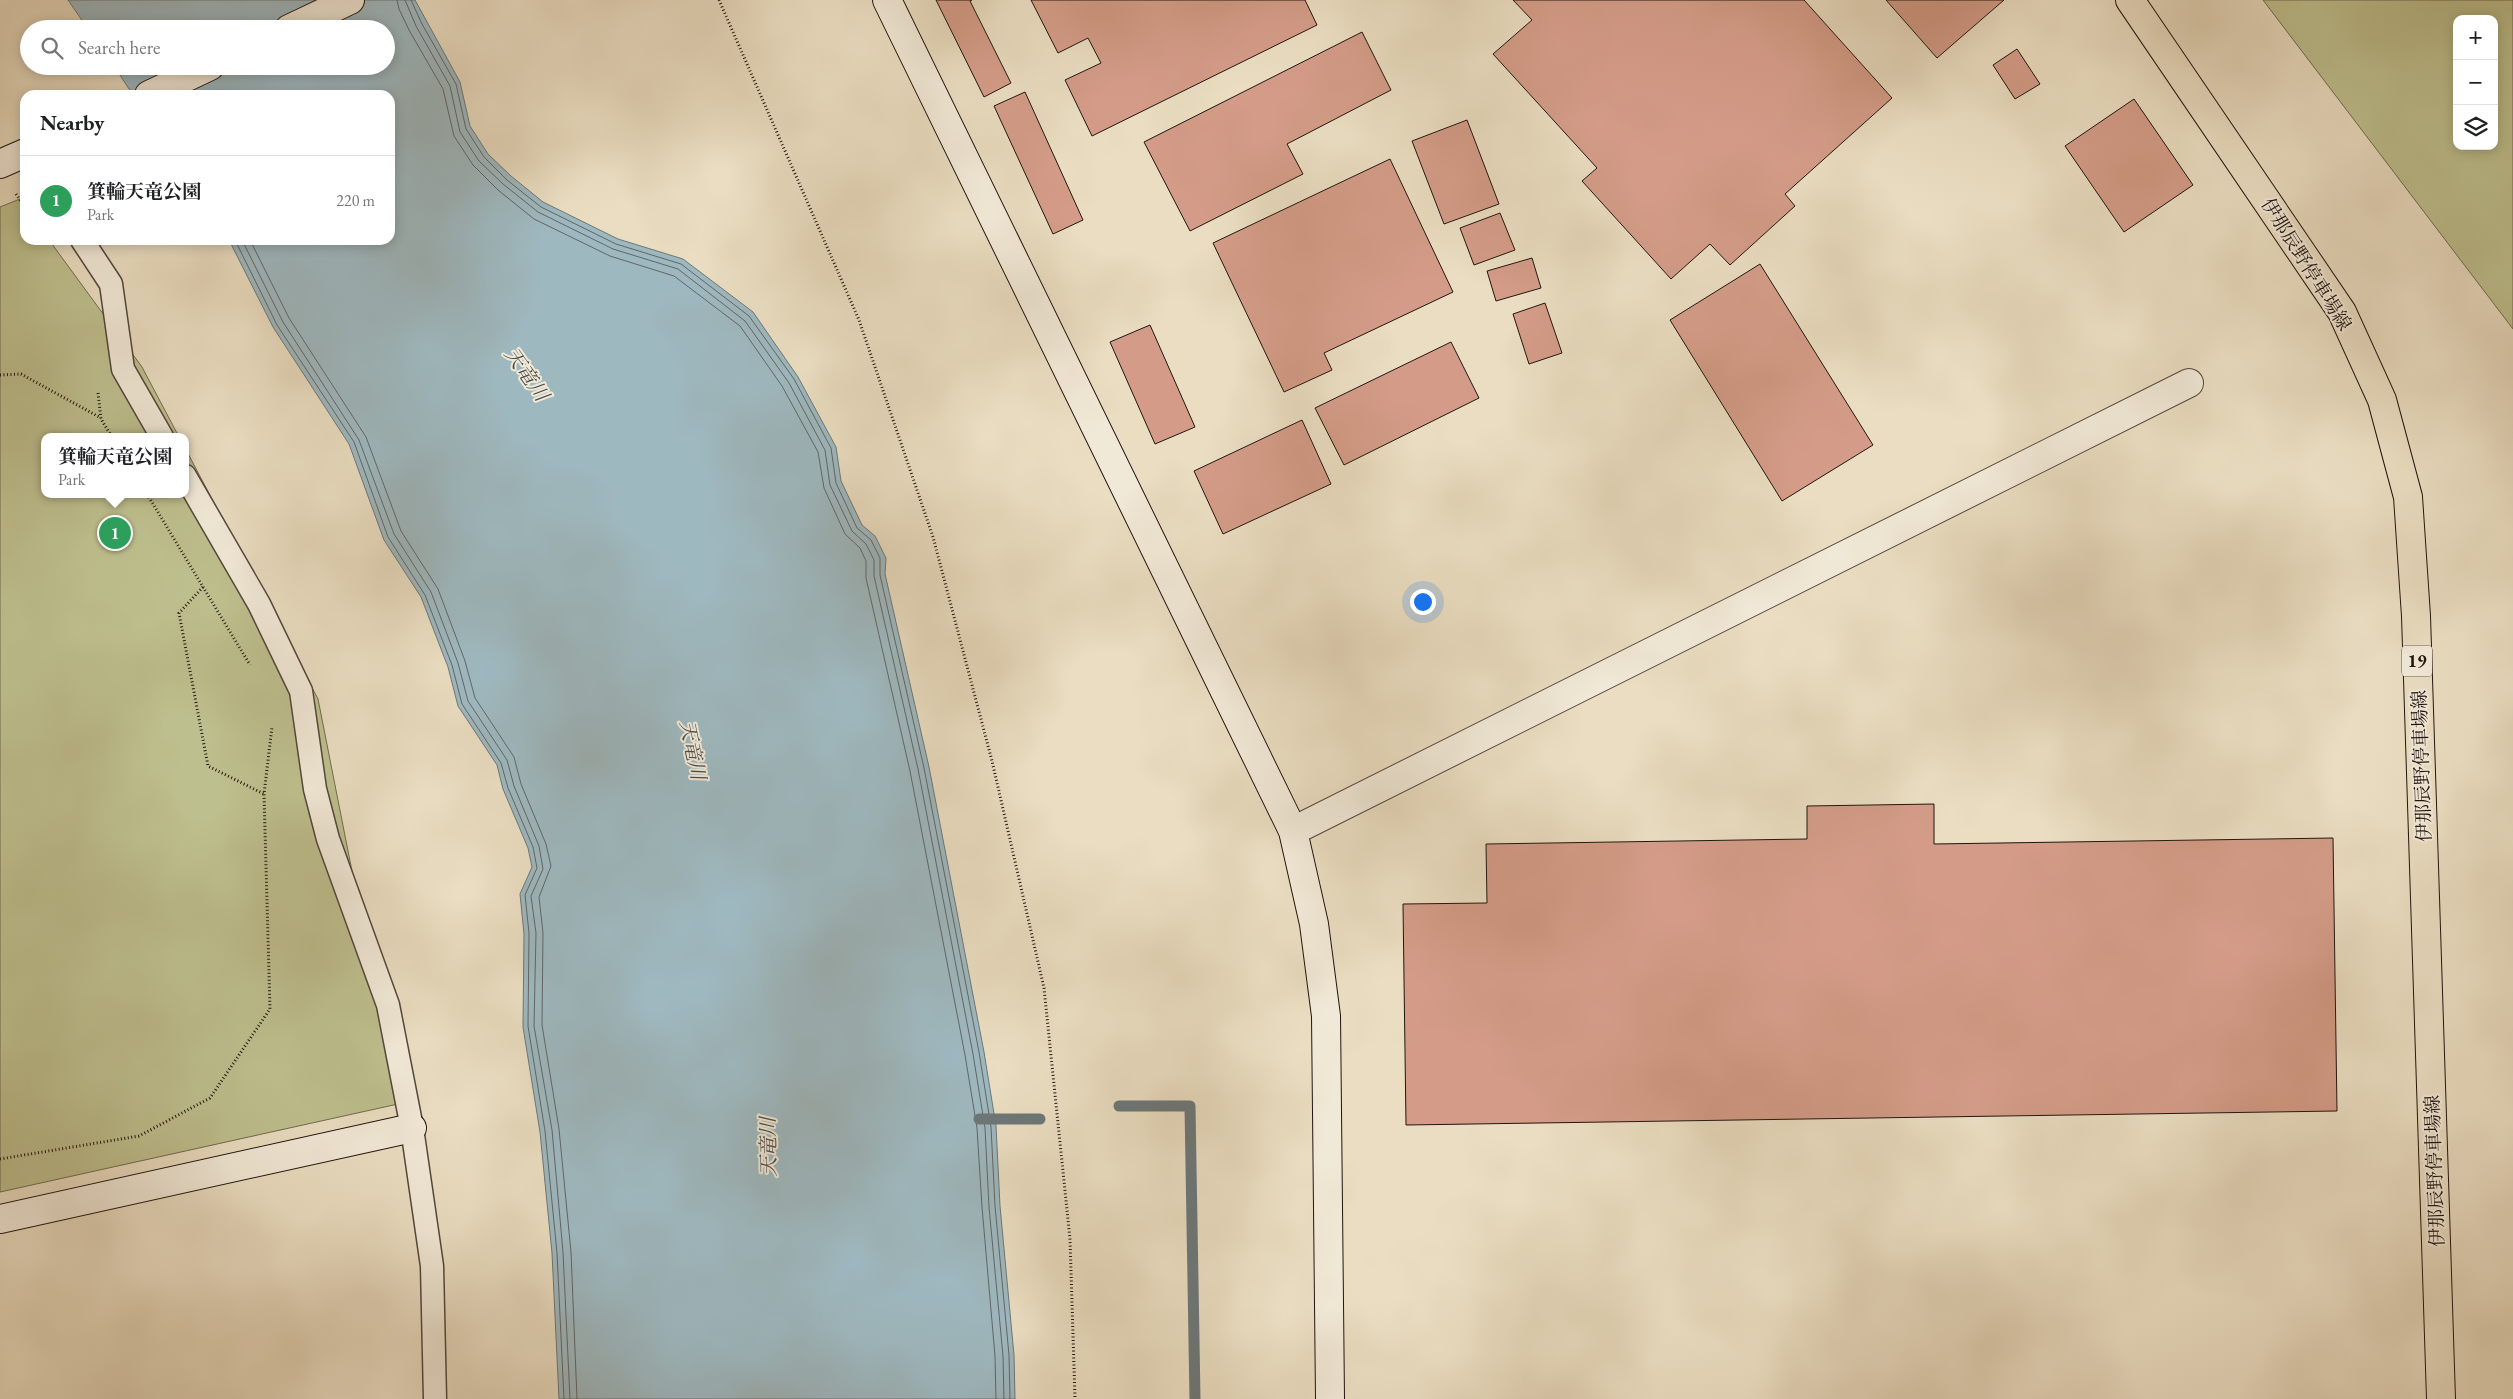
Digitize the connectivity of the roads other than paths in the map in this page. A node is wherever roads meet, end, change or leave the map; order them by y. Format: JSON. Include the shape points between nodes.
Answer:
{"nodes":[{"id":1,"x":350,"y":0,"type":"edge"},
{"id":2,"x":887,"y":0,"type":"edge"},
{"id":3,"x":2130,"y":0,"type":"edge"},
{"id":4,"x":308,"y":20,"type":"edge"},
{"id":5,"x":191,"y":75,"type":"edge"},
{"id":6,"x":160,"y":90,"type":"edge"},
{"id":7,"x":20,"y":155,"type":"edge"},
{"id":8,"x":0,"y":164,"type":"edge"},
{"id":9,"x":85,"y":245,"type":"edge"},
{"id":10,"x":2189,"y":383,"type":"dead end"},
{"id":11,"x":160,"y":433,"type":"edge"},
{"id":12,"x":189,"y":483,"type":"edge"},
{"id":13,"x":1293,"y":831,"type":"junction"},
{"id":14,"x":412,"y":1128,"type":"junction"},
{"id":15,"x":0,"y":1219,"type":"edge"},
{"id":16,"x":435,"y":1399,"type":"edge"},
{"id":17,"x":1330,"y":1399,"type":"edge"},
{"id":18,"x":2441,"y":1399,"type":"edge"}],
"edges":[{"from":1,"to":4,"type":"street"},
{"from":2,"to":13,"type":"street"},
{"from":3,"to":18,"type":"main road","name":"伊那辰野停車場線","number":"19","via":[[2342,312],[2382,400],[2408,497],[2416,616]]},
{"from":5,"to":6,"type":"street"},
{"from":7,"to":8,"type":"street"},
{"from":9,"to":11,"type":"lane","via":[[111,284],[123,369]]},
{"from":10,"to":13,"type":"street"},
{"from":12,"to":14,"type":"lane","via":[[259,604],[301,691],[315,789],[328,839],[388,1005]]},
{"from":13,"to":17,"type":"street","via":[[1314,924],[1326,1016]]},
{"from":14,"to":15,"type":"street"},
{"from":14,"to":16,"type":"lane","via":[[432,1266]]}]}
